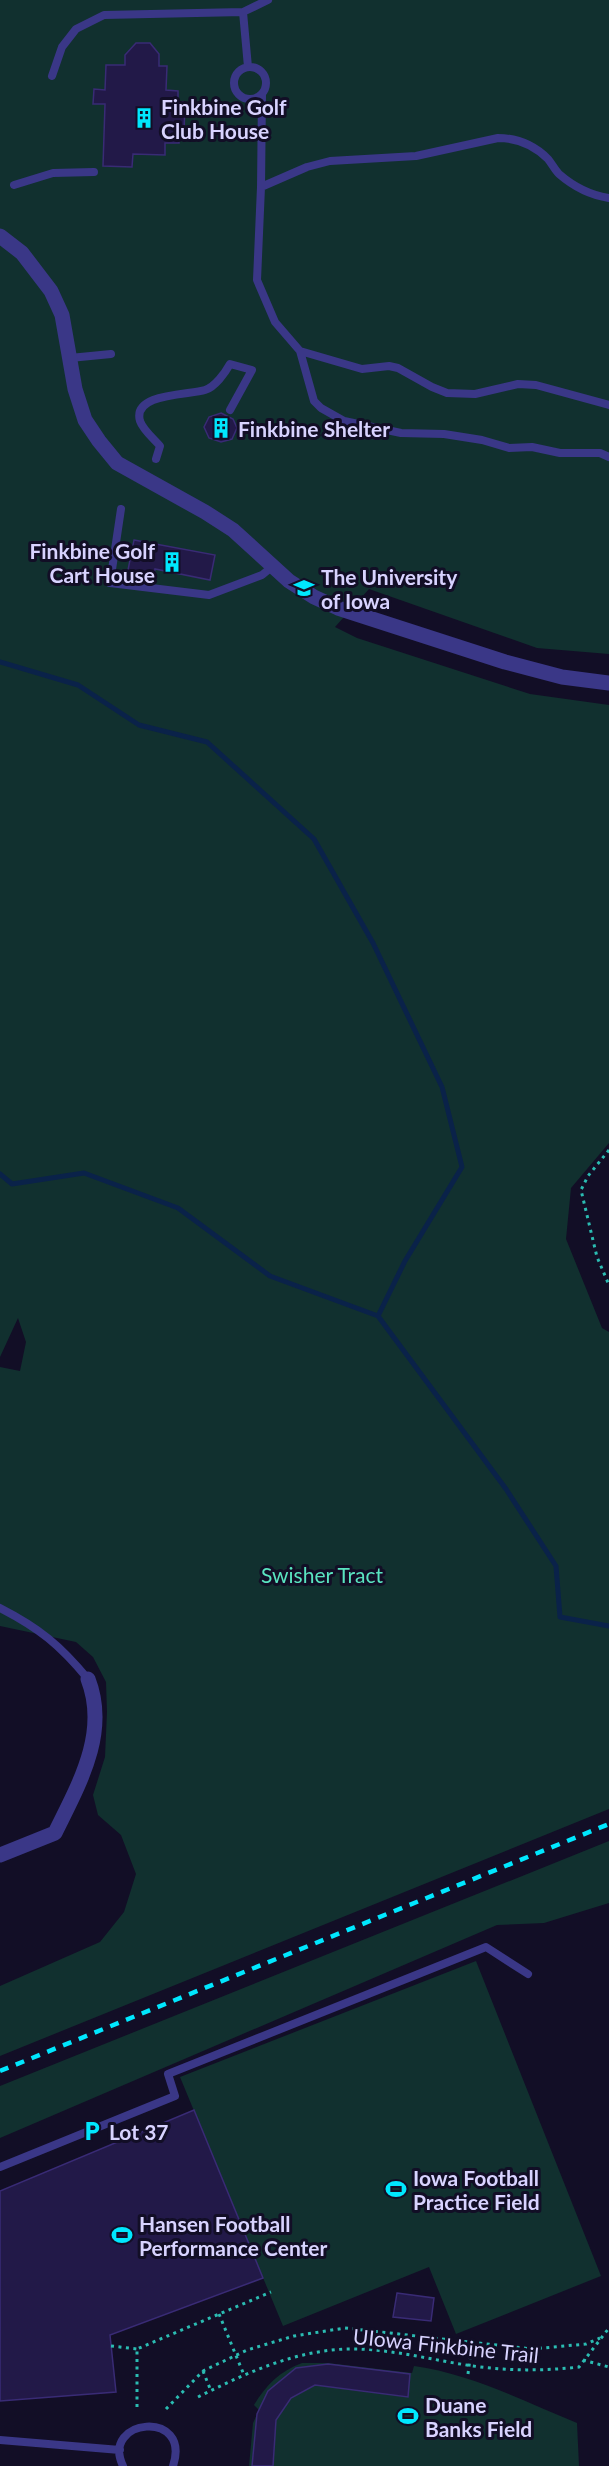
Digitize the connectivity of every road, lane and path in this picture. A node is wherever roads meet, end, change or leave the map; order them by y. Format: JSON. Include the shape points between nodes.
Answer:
{"nodes":[{"id":1,"x":268,"y":0,"type":"edge"},
{"id":2,"x":243,"y":12,"type":"junction"},
{"id":3,"x":248,"y":67,"type":"junction"},
{"id":4,"x":52,"y":76,"type":"dead end"},
{"id":5,"x":262,"y":94,"type":"junction"},
{"id":6,"x":94,"y":172,"type":"dead end"},
{"id":7,"x":14,"y":185,"type":"dead end"},
{"id":8,"x":261,"y":187,"type":"junction"},
{"id":9,"x":609,"y":198,"type":"edge"},
{"id":10,"x":0,"y":236,"type":"edge"},
{"id":11,"x":300,"y":351,"type":"junction"},
{"id":12,"x":111,"y":354,"type":"dead end"},
{"id":13,"x":70,"y":358,"type":"junction"},
{"id":14,"x":609,"y":405,"type":"edge"},
{"id":15,"x":230,"y":411,"type":"dead end"},
{"id":16,"x":609,"y":457,"type":"edge"},
{"id":17,"x":156,"y":459,"type":"dead end"},
{"id":18,"x":122,"y":509,"type":"dead end"},
{"id":19,"x":273,"y":566,"type":"junction"},
{"id":20,"x":609,"y":682,"type":"edge"},
{"id":21,"x":609,"y":1150,"type":"edge"},
{"id":22,"x":609,"y":1285,"type":"edge"},
{"id":23,"x":0,"y":1608,"type":"edge"},
{"id":24,"x":88,"y":1678,"type":"joint"},
{"id":25,"x":0,"y":1855,"type":"edge"},
{"id":26,"x":528,"y":1974,"type":"dead end"},
{"id":27,"x":0,"y":2167,"type":"edge"},
{"id":28,"x":271,"y":2292,"type":"dead end"},
{"id":29,"x":219,"y":2314,"type":"junction"},
{"id":30,"x":609,"y":2328,"type":"edge"},
{"id":31,"x":600,"y":2338,"type":"junction"},
{"id":32,"x":472,"y":2343,"type":"junction"},
{"id":33,"x":111,"y":2346,"type":"dead end"},
{"id":34,"x":137,"y":2349,"type":"junction"},
{"id":35,"x":236,"y":2355,"type":"junction"},
{"id":36,"x":583,"y":2360,"type":"junction"},
{"id":37,"x":469,"y":2365,"type":"junction"},
{"id":38,"x":609,"y":2367,"type":"edge"},
{"id":39,"x":203,"y":2371,"type":"junction"},
{"id":40,"x":244,"y":2374,"type":"junction"},
{"id":41,"x":468,"y":2374,"type":"dead end"},
{"id":42,"x":211,"y":2391,"type":"junction"},
{"id":43,"x":198,"y":2397,"type":"dead end"},
{"id":44,"x":138,"y":2407,"type":"dead end"},
{"id":45,"x":166,"y":2409,"type":"dead end"},
{"id":46,"x":0,"y":2440,"type":"edge"},
{"id":47,"x":120,"y":2450,"type":"junction"},
{"id":48,"x":123,"y":2466,"type":"edge"},
{"id":49,"x":173,"y":2466,"type":"edge"}],
"edges":[{"from":1,"to":2,"type":"lane"},
{"from":2,"to":3,"type":"lane"},
{"from":2,"to":4,"type":"lane","via":[[105,15],[76,29],[62,47]]},
{"from":3,"to":5,"type":"lane","via":[[257,68],[264,75],[266,85]]},
{"from":3,"to":5,"type":"lane","via":[[238,72],[235,88],[247,99]]},
{"from":5,"to":8,"type":"lane"},
{"from":6,"to":7,"type":"lane","via":[[53,173]]},
{"from":8,"to":9,"type":"lane","via":[[330,161],[416,156],[512,138],[547,159],[574,186]]},
{"from":8,"to":11,"type":"lane","via":[[257,280],[275,322]]},
{"from":10,"to":13,"type":"street","via":[[22,253],[51,291],[63,315]]},
{"from":11,"to":14,"type":"lane","via":[[362,369],[398,368],[447,393],[475,394],[536,384]]},
{"from":11,"to":16,"type":"lane","via":[[314,401],[344,421],[402,433],[482,440],[509,448],[600,453]]},
{"from":12,"to":13,"type":"lane"},
{"from":13,"to":19,"type":"street","via":[[85,420],[117,463],[214,518]]},
{"from":15,"to":17,"type":"lane","via":[[252,370],[230,364],[207,390],[144,405],[140,423],[160,446]]},
{"from":18,"to":19,"type":"lane","via":[[110,583],[209,595],[262,575]]},
{"from":19,"to":20,"type":"street","via":[[314,597],[338,608],[516,665],[562,677]]},
{"from":21,"to":22,"type":"path","via":[[581,1190],[597,1257]]},
{"from":23,"to":24,"type":"lane","via":[[33,1625],[66,1651]]},
{"from":24,"to":25,"type":"street","via":[[96,1716],[92,1752],[55,1833]]},
{"from":26,"to":27,"type":"lane","via":[[486,1947],[168,2074],[175,2096]]},
{"from":28,"to":29,"type":"path"},
{"from":29,"to":34,"type":"path"},
{"from":29,"to":35,"type":"path"},
{"from":30,"to":31,"type":"path"},
{"from":31,"to":32,"type":"path","via":[[586,2344],[532,2349]]},
{"from":31,"to":36,"type":"path"},
{"from":32,"to":35,"type":"path","via":[[345,2328],[294,2336]]},
{"from":32,"to":37,"type":"path"},
{"from":33,"to":34,"type":"path"},
{"from":34,"to":44,"type":"path"},
{"from":35,"to":39,"type":"path"},
{"from":35,"to":40,"type":"path"},
{"from":36,"to":37,"type":"path","name":"UIowa Finkbine Trail","via":[[579,2367],[548,2370]]},
{"from":36,"to":38,"type":"path"},
{"from":37,"to":40,"type":"path","name":"UIowa Finkbine Trail","via":[[393,2352],[345,2349],[294,2357]]},
{"from":37,"to":41,"type":"path"},
{"from":39,"to":42,"type":"path"},
{"from":39,"to":45,"type":"path"},
{"from":40,"to":42,"type":"path","name":"UIowa Finkbine Trail"},
{"from":42,"to":43,"type":"path","name":"UIowa Finkbine Trail"},
{"from":46,"to":47,"type":"lane"},
{"from":47,"to":48,"type":"lane"},
{"from":47,"to":49,"type":"lane","via":[[132,2429],[159,2427],[176,2449]]}]}
